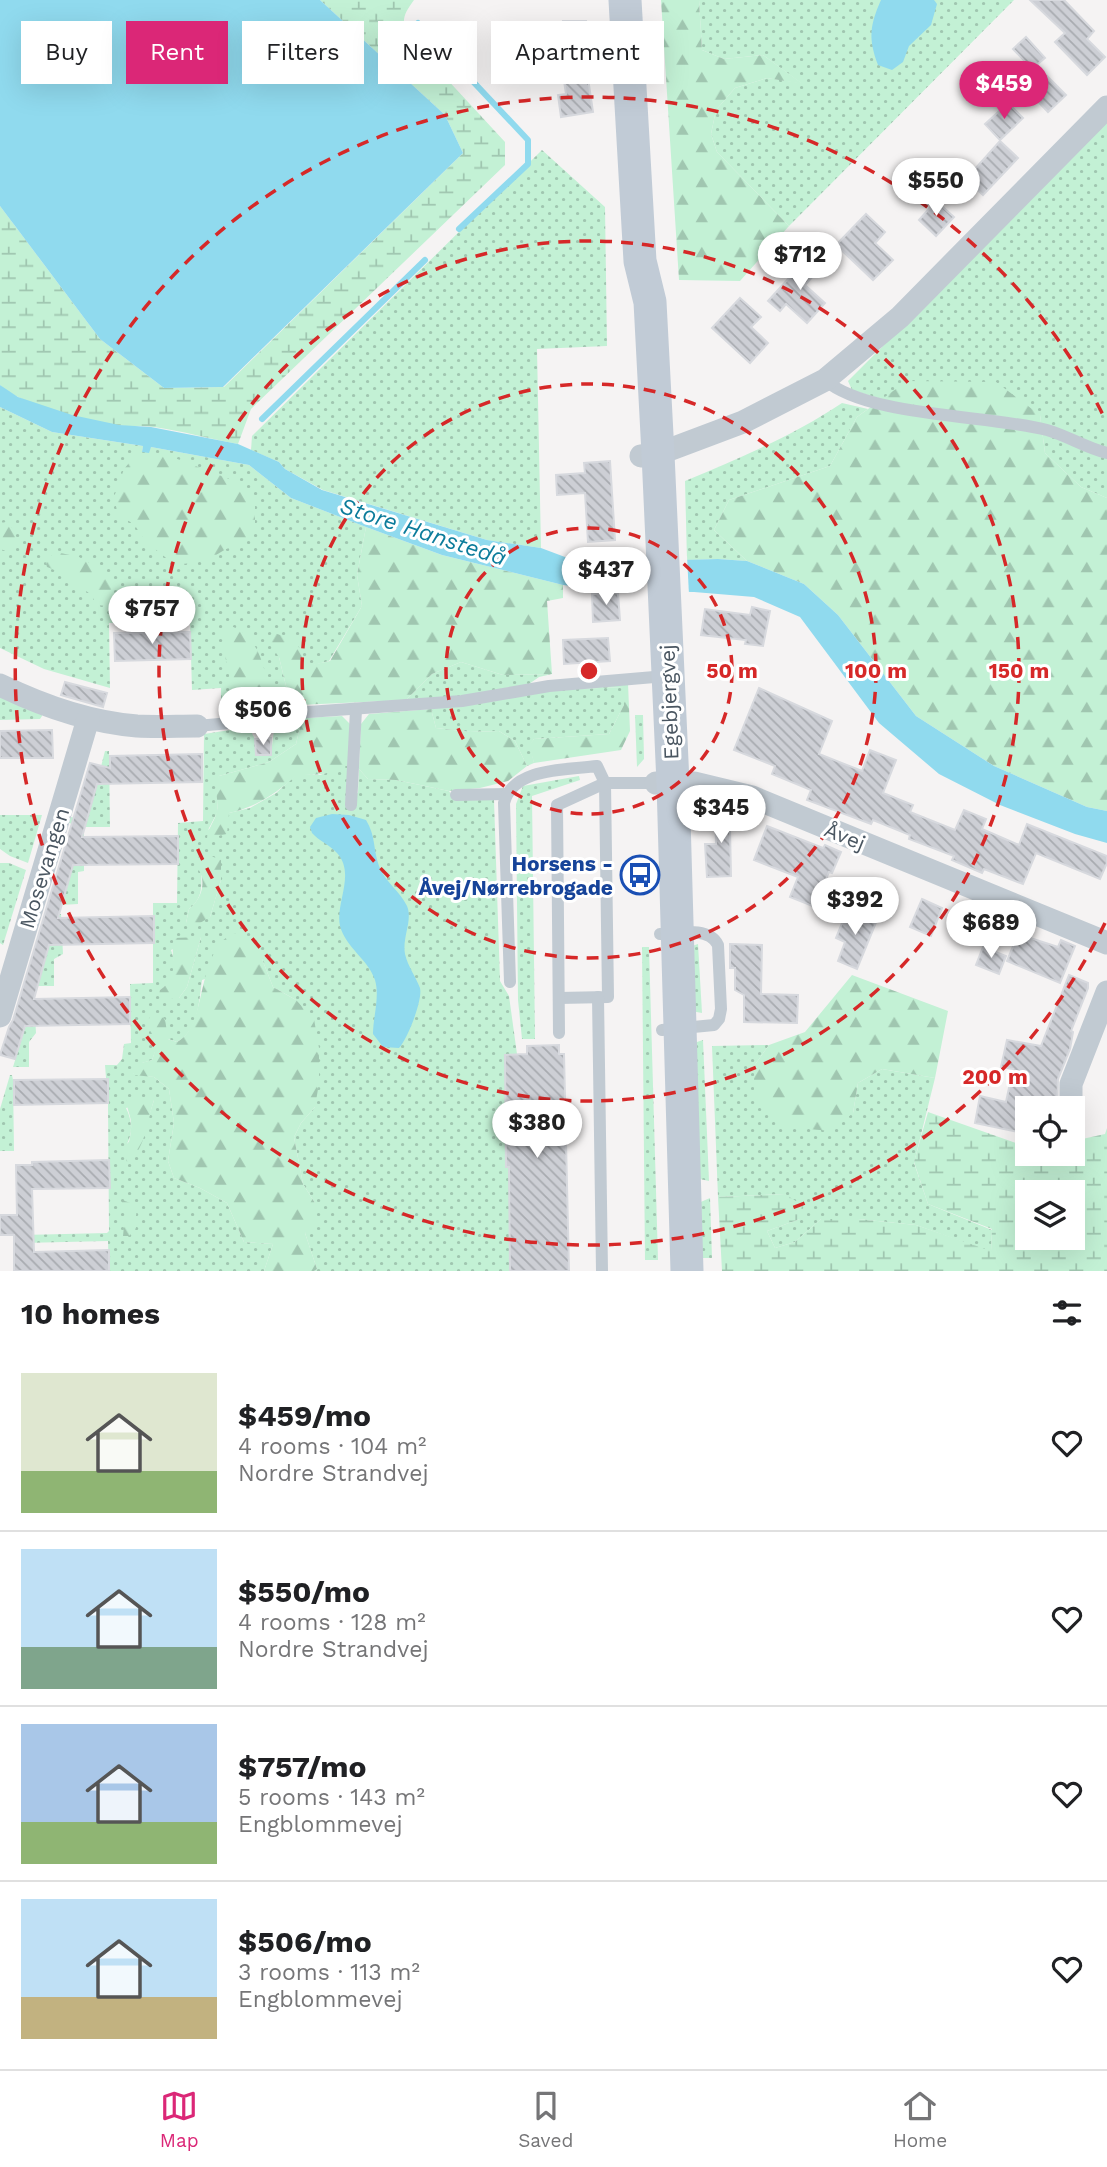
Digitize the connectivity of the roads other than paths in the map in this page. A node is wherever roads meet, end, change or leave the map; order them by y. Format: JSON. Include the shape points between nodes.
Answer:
{"nodes":[{"id":1,"x":625,"y":0,"type":"edge"},
{"id":2,"x":1107,"y":107,"type":"edge"},
{"id":3,"x":825,"y":380,"type":"junction"},
{"id":4,"x":1107,"y":453,"type":"edge"},
{"id":5,"x":650,"y":455,"type":"junction"},
{"id":6,"x":659,"y":676,"type":"junction"},
{"id":7,"x":0,"y":685,"type":"edge"},
{"id":8,"x":356,"y":710,"type":"junction"},
{"id":9,"x":88,"y":719,"type":"junction"},
{"id":10,"x":197,"y":726,"type":"joint"},
{"id":11,"x":606,"y":783,"type":"junction"},
{"id":12,"x":664,"y":783,"type":"junction"},
{"id":13,"x":506,"y":794,"type":"junction"},
{"id":14,"x":456,"y":795,"type":"dead end"},
{"id":15,"x":351,"y":805,"type":"dead end"},
{"id":16,"x":1107,"y":943,"type":"edge"},
{"id":17,"x":510,"y":982,"type":"dead end"},
{"id":18,"x":1107,"y":992,"type":"edge"},
{"id":19,"x":597,"y":997,"type":"junction"},
{"id":20,"x":559,"y":998,"type":"junction"},
{"id":21,"x":0,"y":1016,"type":"edge"},
{"id":22,"x":671,"y":1030,"type":"junction"},
{"id":23,"x":559,"y":1033,"type":"dead end"},
{"id":24,"x":1072,"y":1096,"type":"edge"},
{"id":25,"x":602,"y":1271,"type":"edge"},
{"id":26,"x":669,"y":1271,"type":"edge"},
{"id":27,"x":687,"y":1271,"type":"edge"}],
"edges":[{"from":1,"to":5,"type":"street","name":"Egebjergvej","via":[[639,261],[650,302]]},
{"from":2,"to":3,"type":"street","via":[[900,317]]},
{"from":3,"to":4,"type":"lane","via":[[858,398],[1047,430]]},
{"from":3,"to":5,"type":"street","via":[[743,422]]},
{"from":5,"to":6,"type":"street","name":"Egebjergvej"},
{"from":6,"to":8,"type":"lane"},
{"from":6,"to":12,"type":"street","name":"Egebjergvej"},
{"from":7,"to":9,"type":"street"},
{"from":8,"to":10,"type":"lane"},
{"from":8,"to":15,"type":"lane"},
{"from":9,"to":10,"type":"street","via":[[138,726]]},
{"from":9,"to":21,"type":"street","name":"Mosevangen"},
{"from":11,"to":12,"type":"lane"},
{"from":11,"to":13,"type":"lane","via":[[597,766],[531,776]]},
{"from":11,"to":19,"type":"lane","via":[[608,997]]},
{"from":11,"to":20,"type":"lane","via":[[557,805]]},
{"from":12,"to":16,"type":"street","name":"Åvej","via":[[694,783],[752,797]]},
{"from":12,"to":22,"type":"street","name":"Egebjergvej"},
{"from":13,"to":14,"type":"lane"},
{"from":13,"to":17,"type":"lane"},
{"from":18,"to":24,"type":"street"},
{"from":19,"to":20,"type":"lane"},
{"from":19,"to":25,"type":"lane"},
{"from":20,"to":23,"type":"lane"},
{"from":22,"to":26,"type":"street","name":"Egebjergvej"},
{"from":22,"to":27,"type":"street","name":"Egebjergvej"}]}
